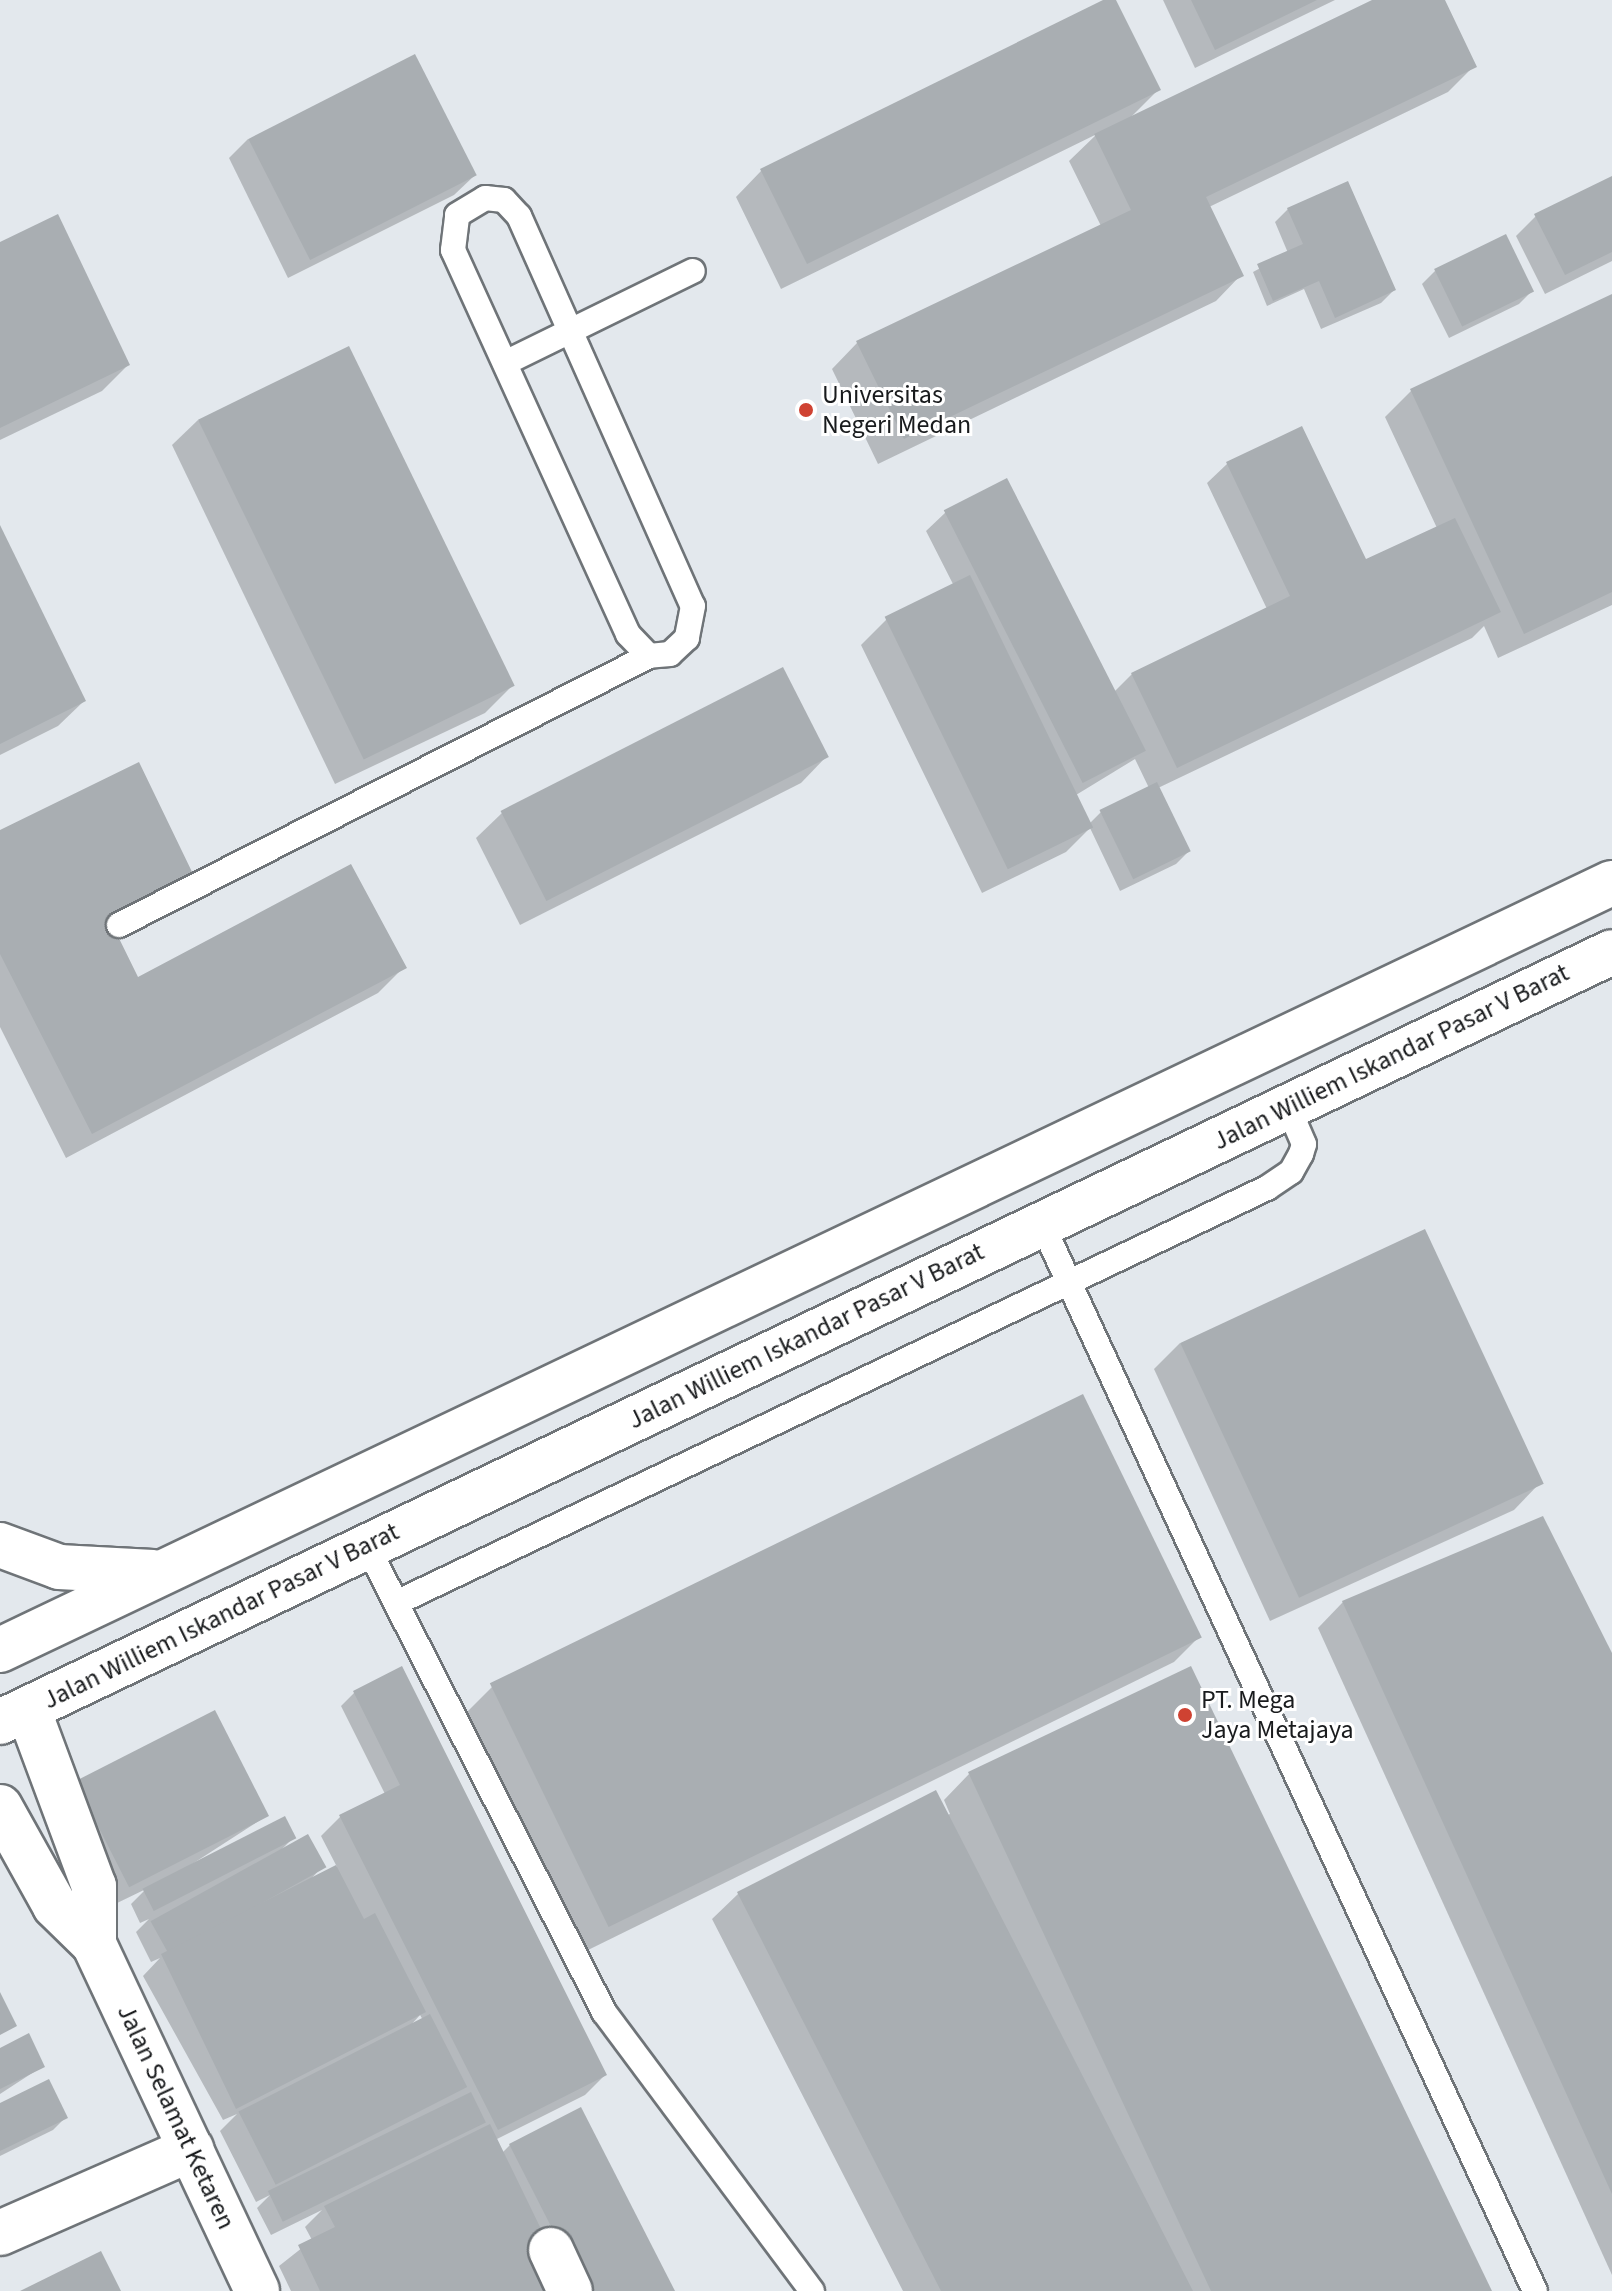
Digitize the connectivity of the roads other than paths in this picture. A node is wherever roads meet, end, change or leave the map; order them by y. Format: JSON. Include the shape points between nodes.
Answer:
{"nodes":[{"id":1,"x":693,"y":271,"type":"dead end"},
{"id":2,"x":573,"y":332,"type":"junction"},
{"id":3,"x":505,"y":363,"type":"junction"},
{"id":4,"x":649,"y":656,"type":"junction"},
{"id":5,"x":1612,"y":883,"type":"edge"},
{"id":6,"x":119,"y":925,"type":"dead end"},
{"id":7,"x":1612,"y":952,"type":"edge"},
{"id":8,"x":1288,"y":1107,"type":"junction"},
{"id":9,"x":1015,"y":1167,"type":"junction"},
{"id":10,"x":1042,"y":1224,"type":"junction"},
{"id":11,"x":1070,"y":1285,"type":"junction"},
{"id":12,"x":0,"y":1545,"type":"edge"},
{"id":13,"x":367,"y":1546,"type":"junction"},
{"id":14,"x":166,"y":1571,"type":"junction"},
{"id":15,"x":396,"y":1603,"type":"junction"},
{"id":16,"x":0,"y":1650,"type":"edge"},
{"id":17,"x":14,"y":1716,"type":"edge"},
{"id":18,"x":0,"y":1807,"type":"edge"},
{"id":19,"x":94,"y":1944,"type":"junction"},
{"id":20,"x":191,"y":2149,"type":"junction"},
{"id":21,"x":0,"y":2233,"type":"edge"},
{"id":22,"x":551,"y":2250,"type":"dead end"},
{"id":23,"x":257,"y":2291,"type":"edge"},
{"id":24,"x":570,"y":2291,"type":"edge"},
{"id":25,"x":812,"y":2291,"type":"edge"},
{"id":26,"x":1535,"y":2291,"type":"edge"}],
"edges":[{"from":1,"to":2,"type":"lane"},
{"from":2,"to":3,"type":"lane"},
{"from":2,"to":3,"type":"lane","via":[[512,207],[494,198],[475,202],[452,225],[453,250]]},
{"from":2,"to":4,"type":"lane","via":[[693,606],[692,626],[680,648],[659,658]]},
{"from":3,"to":4,"type":"lane","via":[[628,634]]},
{"from":4,"to":6,"type":"lane"},
{"from":5,"to":9,"type":"street"},
{"from":7,"to":8,"type":"street","name":"Jalan Williem Iskandar Pasar V Barat"},
{"from":8,"to":10,"type":"street","name":"Jalan Williem Iskandar Pasar V Barat"},
{"from":8,"to":11,"type":"lane","via":[[1304,1144],[1291,1172]]},
{"from":9,"to":10,"type":"street"},
{"from":9,"to":14,"type":"street"},
{"from":10,"to":11,"type":"lane"},
{"from":10,"to":13,"type":"street","name":"Jalan Williem Iskandar Pasar V Barat"},
{"from":11,"to":15,"type":"lane"},
{"from":11,"to":26,"type":"lane"},
{"from":12,"to":14,"type":"street","via":[[59,1567],[112,1574]]},
{"from":13,"to":15,"type":"lane"},
{"from":13,"to":17,"type":"street","name":"Jalan Williem Iskandar Pasar V Barat"},
{"from":14,"to":16,"type":"street"},
{"from":15,"to":25,"type":"lane","via":[[604,2012]]},
{"from":17,"to":19,"type":"street","name":"Jalan Selamat Ketaren","via":[[94,1886]]},
{"from":18,"to":19,"type":"street","name":"Jalan Selamat Ketaren","via":[[55,1906]]},
{"from":19,"to":20,"type":"street","name":"Jalan Selamat Ketaren"},
{"from":20,"to":21,"type":"street"},
{"from":20,"to":23,"type":"street","name":"Jalan Selamat Ketaren"},
{"from":22,"to":24,"type":"street"}]}
